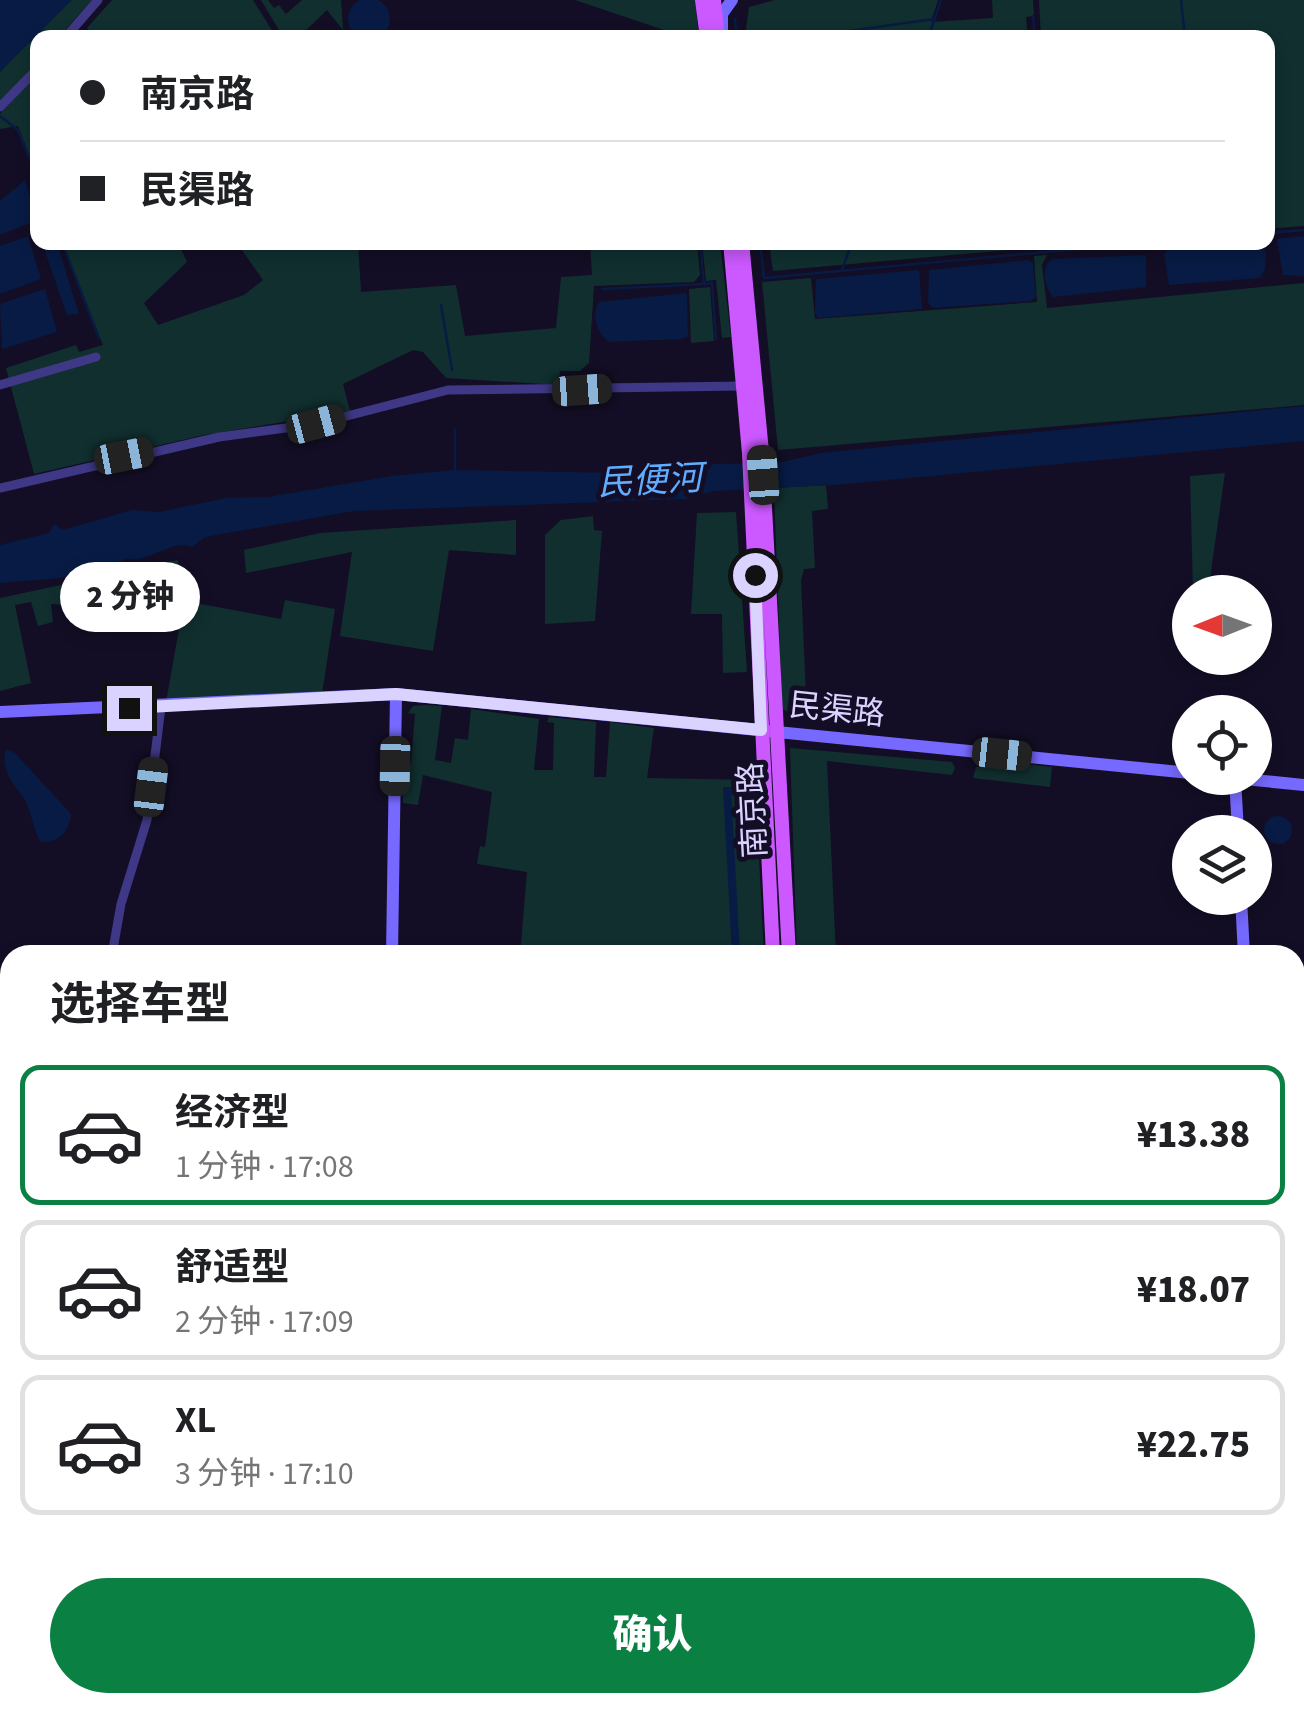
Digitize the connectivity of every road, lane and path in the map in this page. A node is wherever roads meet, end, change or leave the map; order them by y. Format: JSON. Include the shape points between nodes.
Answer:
{"nodes":[{"id":1,"x":98,"y":0,"type":"edge"},
{"id":2,"x":702,"y":0,"type":"edge"},
{"id":3,"x":714,"y":0,"type":"edge"},
{"id":4,"x":732,"y":0,"type":"edge"},
{"id":5,"x":71,"y":30,"type":"edge"},
{"id":6,"x":706,"y":30,"type":"edge"},
{"id":7,"x":719,"y":30,"type":"edge"},
{"id":8,"x":721,"y":30,"type":"edge"},
{"id":9,"x":30,"y":76,"type":"edge"},
{"id":10,"x":0,"y":107,"type":"edge"},
{"id":11,"x":731,"y":250,"type":"edge"},
{"id":12,"x":742,"y":250,"type":"edge"},
{"id":13,"x":96,"y":357,"type":"dead end"},
{"id":14,"x":0,"y":386,"type":"edge"},
{"id":15,"x":744,"y":386,"type":"junction"},
{"id":16,"x":755,"y":453,"type":"junction"},
{"id":17,"x":0,"y":488,"type":"edge"},
{"id":18,"x":396,"y":694,"type":"junction"},
{"id":19,"x":162,"y":706,"type":"junction"},
{"id":20,"x":0,"y":712,"type":"edge"},
{"id":21,"x":769,"y":731,"type":"junction"},
{"id":22,"x":1172,"y":771,"type":"edge"},
{"id":23,"x":1272,"y":782,"type":"edge"},
{"id":24,"x":1304,"y":785,"type":"edge"},
{"id":25,"x":1242,"y":915,"type":"edge"},
{"id":26,"x":114,"y":945,"type":"edge"},
{"id":27,"x":392,"y":945,"type":"edge"},
{"id":28,"x":773,"y":945,"type":"edge"},
{"id":29,"x":788,"y":945,"type":"edge"},
{"id":30,"x":1243,"y":945,"type":"edge"}],
"edges":[{"from":1,"to":5,"type":"street"},
{"from":2,"to":6,"type":"main road"},
{"from":3,"to":7,"type":"main road"},
{"from":4,"to":8,"type":"street"},
{"from":9,"to":10,"type":"street"},
{"from":11,"to":15,"type":"main road","name":"南京路"},
{"from":12,"to":16,"type":"main road","name":"南京路"},
{"from":13,"to":14,"type":"street"},
{"from":15,"to":16,"type":"main road","name":"南京路"},
{"from":15,"to":17,"type":"street","via":[[448,390],[316,424],[219,437]]},
{"from":16,"to":21,"type":"main road","name":"南京路"},
{"from":18,"to":19,"type":"street","name":"民渠路"},
{"from":18,"to":21,"type":"street","name":"民渠路"},
{"from":18,"to":27,"type":"street"},
{"from":19,"to":20,"type":"street","name":"民渠路"},
{"from":19,"to":26,"type":"street","via":[[147,820]]},
{"from":21,"to":22,"type":"street","name":"民渠路"},
{"from":21,"to":28,"type":"main road","name":"南京路"},
{"from":21,"to":29,"type":"main road","name":"南京路"},
{"from":23,"to":24,"type":"street"},
{"from":25,"to":30,"type":"street"}]}
